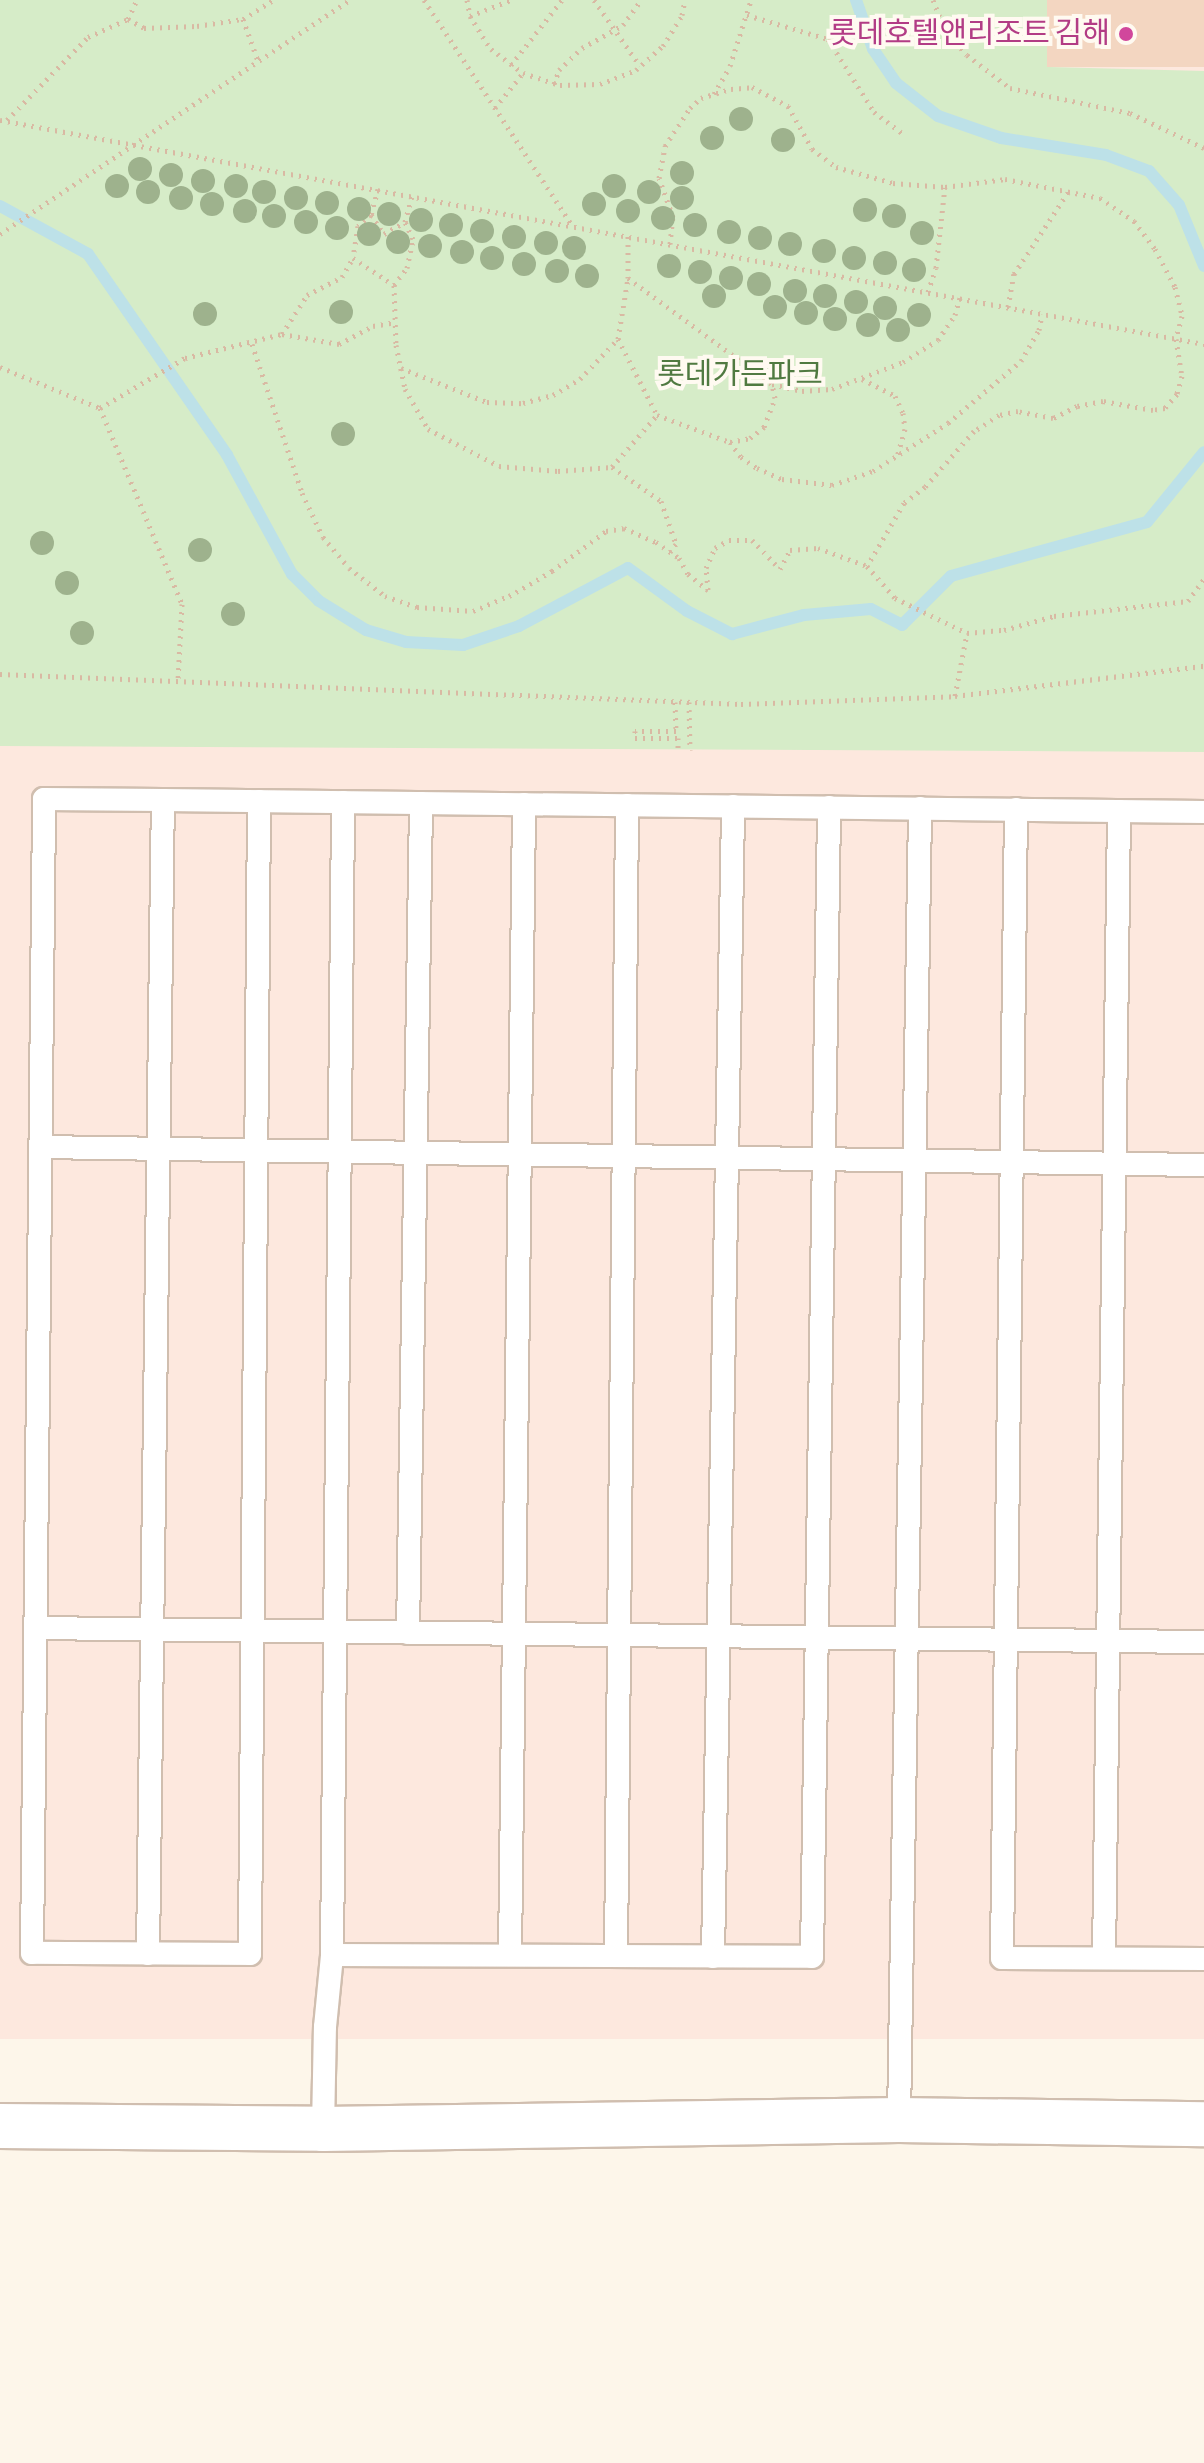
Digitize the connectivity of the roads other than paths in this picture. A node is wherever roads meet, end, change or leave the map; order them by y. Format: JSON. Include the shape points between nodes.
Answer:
{"nodes":[{"id":1,"x":163,"y":800,"type":"junction"},
{"id":2,"x":259,"y":801,"type":"junction"},
{"id":3,"x":343,"y":802,"type":"junction"},
{"id":4,"x":421,"y":803,"type":"junction"},
{"id":5,"x":524,"y":804,"type":"junction"},
{"id":6,"x":627,"y":805,"type":"junction"},
{"id":7,"x":733,"y":806,"type":"junction"},
{"id":8,"x":829,"y":807,"type":"junction"},
{"id":9,"x":920,"y":808,"type":"junction"},
{"id":10,"x":1016,"y":809,"type":"junction"},
{"id":11,"x":1119,"y":811,"type":"junction"},
{"id":12,"x":1204,"y":812,"type":"edge"},
{"id":13,"x":40,"y":1147,"type":"junction"},
{"id":14,"x":158,"y":1148,"type":"junction"},
{"id":15,"x":256,"y":1150,"type":"junction"},
{"id":16,"x":340,"y":1151,"type":"junction"},
{"id":17,"x":416,"y":1153,"type":"junction"},
{"id":18,"x":520,"y":1154,"type":"junction"},
{"id":19,"x":623,"y":1156,"type":"junction"},
{"id":20,"x":727,"y":1157,"type":"junction"},
{"id":21,"x":824,"y":1159,"type":"junction"},
{"id":22,"x":915,"y":1160,"type":"junction"},
{"id":23,"x":1012,"y":1162,"type":"junction"},
{"id":24,"x":1114,"y":1163,"type":"junction"},
{"id":25,"x":1204,"y":1165,"type":"edge"},
{"id":26,"x":35,"y":1628,"type":"junction"},
{"id":27,"x":152,"y":1629,"type":"junction"},
{"id":28,"x":253,"y":1631,"type":"junction"},
{"id":29,"x":335,"y":1631,"type":"junction"},
{"id":30,"x":408,"y":1633,"type":"junction"},
{"id":31,"x":514,"y":1634,"type":"junction"},
{"id":32,"x":619,"y":1635,"type":"junction"},
{"id":33,"x":718,"y":1636,"type":"junction"},
{"id":34,"x":817,"y":1638,"type":"junction"},
{"id":35,"x":907,"y":1639,"type":"junction"},
{"id":36,"x":1006,"y":1640,"type":"junction"},
{"id":37,"x":1108,"y":1641,"type":"junction"},
{"id":38,"x":1204,"y":1642,"type":"edge"},
{"id":39,"x":148,"y":1954,"type":"junction"},
{"id":40,"x":332,"y":1955,"type":"junction"},
{"id":41,"x":510,"y":1955,"type":"junction"},
{"id":42,"x":616,"y":1956,"type":"junction"},
{"id":43,"x":713,"y":1957,"type":"junction"},
{"id":44,"x":1104,"y":1958,"type":"junction"},
{"id":45,"x":1204,"y":1959,"type":"edge"},
{"id":46,"x":899,"y":2120,"type":"junction"},
{"id":47,"x":1204,"y":2124,"type":"edge"},
{"id":48,"x":0,"y":2126,"type":"edge"},
{"id":49,"x":323,"y":2129,"type":"junction"}],
"edges":[{"from":1,"to":2,"type":"lane"},
{"from":1,"to":13,"type":"lane","via":[[44,799]]},
{"from":1,"to":14,"type":"lane"},
{"from":2,"to":3,"type":"lane"},
{"from":2,"to":15,"type":"lane"},
{"from":3,"to":4,"type":"lane"},
{"from":3,"to":16,"type":"lane"},
{"from":4,"to":5,"type":"lane"},
{"from":4,"to":17,"type":"lane"},
{"from":5,"to":6,"type":"lane"},
{"from":5,"to":18,"type":"lane"},
{"from":6,"to":7,"type":"lane"},
{"from":6,"to":19,"type":"lane"},
{"from":7,"to":8,"type":"lane"},
{"from":7,"to":20,"type":"lane"},
{"from":8,"to":9,"type":"lane"},
{"from":8,"to":21,"type":"lane"},
{"from":9,"to":10,"type":"lane"},
{"from":9,"to":22,"type":"lane"},
{"from":10,"to":11,"type":"lane"},
{"from":10,"to":23,"type":"lane"},
{"from":11,"to":12,"type":"lane"},
{"from":11,"to":24,"type":"lane"},
{"from":13,"to":14,"type":"lane"},
{"from":13,"to":26,"type":"lane"},
{"from":14,"to":15,"type":"lane"},
{"from":14,"to":27,"type":"lane"},
{"from":15,"to":16,"type":"lane"},
{"from":15,"to":28,"type":"lane"},
{"from":16,"to":17,"type":"lane"},
{"from":16,"to":29,"type":"lane"},
{"from":17,"to":18,"type":"lane"},
{"from":17,"to":30,"type":"lane"},
{"from":18,"to":19,"type":"lane"},
{"from":18,"to":31,"type":"lane"},
{"from":19,"to":20,"type":"lane"},
{"from":19,"to":32,"type":"lane"},
{"from":20,"to":21,"type":"lane"},
{"from":20,"to":33,"type":"lane"},
{"from":21,"to":22,"type":"lane"},
{"from":21,"to":34,"type":"lane"},
{"from":22,"to":23,"type":"lane"},
{"from":22,"to":35,"type":"lane"},
{"from":23,"to":24,"type":"lane"},
{"from":23,"to":36,"type":"lane"},
{"from":24,"to":25,"type":"lane"},
{"from":24,"to":37,"type":"lane"},
{"from":26,"to":27,"type":"lane"},
{"from":26,"to":39,"type":"lane","via":[[32,1953]]},
{"from":27,"to":28,"type":"lane"},
{"from":27,"to":39,"type":"lane"},
{"from":28,"to":29,"type":"lane"},
{"from":28,"to":39,"type":"lane","via":[[250,1954]]},
{"from":29,"to":30,"type":"lane"},
{"from":29,"to":40,"type":"lane"},
{"from":30,"to":31,"type":"lane"},
{"from":31,"to":32,"type":"lane"},
{"from":31,"to":41,"type":"lane"},
{"from":32,"to":33,"type":"lane"},
{"from":32,"to":42,"type":"lane"},
{"from":33,"to":34,"type":"lane"},
{"from":33,"to":43,"type":"lane"},
{"from":34,"to":35,"type":"lane"},
{"from":34,"to":43,"type":"lane","via":[[812,1957]]},
{"from":35,"to":36,"type":"lane"},
{"from":35,"to":46,"type":"lane"},
{"from":36,"to":37,"type":"lane"},
{"from":36,"to":44,"type":"lane","via":[[1002,1958]]},
{"from":37,"to":38,"type":"lane"},
{"from":37,"to":44,"type":"lane"},
{"from":40,"to":41,"type":"lane"},
{"from":40,"to":49,"type":"lane"},
{"from":41,"to":42,"type":"lane"},
{"from":42,"to":43,"type":"lane"},
{"from":44,"to":45,"type":"lane"},
{"from":46,"to":47,"type":"street"},
{"from":46,"to":49,"type":"street"},
{"from":48,"to":49,"type":"street"}]}
